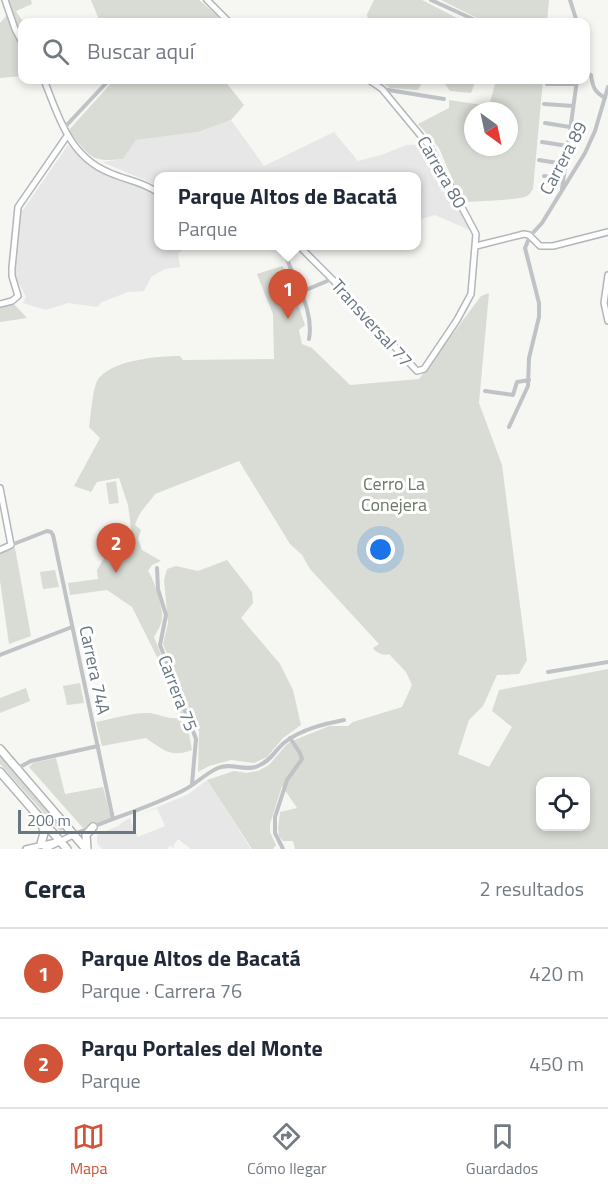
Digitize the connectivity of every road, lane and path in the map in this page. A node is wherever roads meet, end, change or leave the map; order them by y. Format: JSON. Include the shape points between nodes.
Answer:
{"nodes":[{"id":1,"x":5,"y":0,"type":"edge"},
{"id":2,"x":207,"y":0,"type":"edge"},
{"id":3,"x":431,"y":0,"type":"edge"},
{"id":4,"x":570,"y":0,"type":"edge"},
{"id":5,"x":225,"y":18,"type":"edge"},
{"id":6,"x":471,"y":18,"type":"edge"},
{"id":7,"x":575,"y":18,"type":"edge"},
{"id":8,"x":18,"y":35,"type":"edge"},
{"id":9,"x":590,"y":75,"type":"edge"},
{"id":10,"x":46,"y":84,"type":"edge"},
{"id":11,"x":105,"y":84,"type":"edge"},
{"id":12,"x":375,"y":84,"type":"edge"},
{"id":13,"x":576,"y":84,"type":"edge"},
{"id":14,"x":608,"y":87,"type":"edge"},
{"id":15,"x":382,"y":89,"type":"junction"},
{"id":16,"x":444,"y":99,"type":"dead end"},
{"id":17,"x":605,"y":99,"type":"junction"},
{"id":18,"x":544,"y":104,"type":"dead end"},
{"id":19,"x":573,"y":106,"type":"junction"},
{"id":20,"x":545,"y":123,"type":"dead end"},
{"id":21,"x":570,"y":127,"type":"junction"},
{"id":22,"x":64,"y":129,"type":"junction"},
{"id":23,"x":68,"y":136,"type":"junction"},
{"id":24,"x":542,"y":142,"type":"dead end"},
{"id":25,"x":568,"y":146,"type":"junction"},
{"id":26,"x":539,"y":160,"type":"dead end"},
{"id":27,"x":564,"y":164,"type":"junction"},
{"id":28,"x":544,"y":176,"type":"dead end"},
{"id":29,"x":563,"y":178,"type":"junction"},
{"id":30,"x":154,"y":190,"type":"edge"},
{"id":31,"x":561,"y":193,"type":"junction"},
{"id":32,"x":608,"y":232,"type":"edge"},
{"id":33,"x":530,"y":236,"type":"junction"},
{"id":34,"x":476,"y":246,"type":"junction"},
{"id":35,"x":285,"y":250,"type":"edge"},
{"id":36,"x":303,"y":250,"type":"edge"},
{"id":37,"x":608,"y":275,"type":"edge"},
{"id":38,"x":332,"y":279,"type":"junction"},
{"id":39,"x":301,"y":292,"type":"junction"},
{"id":40,"x":0,"y":304,"type":"edge"},
{"id":41,"x":608,"y":321,"type":"edge"},
{"id":42,"x":309,"y":339,"type":"dead end"},
{"id":43,"x":529,"y":380,"type":"junction"},
{"id":44,"x":485,"y":391,"type":"dead end"},
{"id":45,"x":509,"y":427,"type":"dead end"},
{"id":46,"x":0,"y":488,"type":"edge"},
{"id":47,"x":11,"y":545,"type":"junction"},
{"id":48,"x":0,"y":550,"type":"edge"},
{"id":49,"x":157,"y":568,"type":"dead end"},
{"id":50,"x":72,"y":627,"type":"junction"},
{"id":51,"x":0,"y":655,"type":"edge"},
{"id":52,"x":608,"y":662,"type":"edge"},
{"id":53,"x":548,"y":672,"type":"dead end"},
{"id":54,"x":344,"y":720,"type":"dead end"},
{"id":55,"x":290,"y":738,"type":"junction"},
{"id":56,"x":98,"y":746,"type":"junction"},
{"id":57,"x":0,"y":749,"type":"edge"},
{"id":58,"x":17,"y":769,"type":"junction"},
{"id":59,"x":0,"y":771,"type":"edge"},
{"id":60,"x":192,"y":784,"type":"junction"},
{"id":61,"x":41,"y":819,"type":"junction"},
{"id":62,"x":113,"y":819,"type":"junction"},
{"id":63,"x":93,"y":827,"type":"junction"},
{"id":64,"x":73,"y":835,"type":"junction"},
{"id":65,"x":60,"y":841,"type":"junction"},
{"id":66,"x":43,"y":847,"type":"edge"},
{"id":67,"x":26,"y":849,"type":"edge"},
{"id":68,"x":67,"y":849,"type":"edge"},
{"id":69,"x":86,"y":849,"type":"edge"},
{"id":70,"x":283,"y":849,"type":"edge"}],
"edges":[{"from":1,"to":8,"type":"street"},
{"from":2,"to":5,"type":"street"},
{"from":3,"to":6,"type":"street"},
{"from":4,"to":7,"type":"street"},
{"from":9,"to":17,"type":"street","via":[[595,92]]},
{"from":10,"to":22,"type":"street"},
{"from":11,"to":22,"type":"street"},
{"from":12,"to":15,"type":"street","name":"Carrera 80"},
{"from":13,"to":19,"type":"street"},
{"from":14,"to":17,"type":"street","name":"Carrera 89"},
{"from":15,"to":16,"type":"street"},
{"from":15,"to":34,"type":"street","name":"Carrera 80","via":[[430,147],[472,223]]},
{"from":17,"to":31,"type":"street","name":"Carrera 89","via":[[585,153]]},
{"from":18,"to":19,"type":"street"},
{"from":19,"to":21,"type":"street"},
{"from":20,"to":21,"type":"street"},
{"from":21,"to":25,"type":"street"},
{"from":22,"to":23,"type":"street"},
{"from":23,"to":30,"type":"street","via":[[95,166]]},
{"from":23,"to":40,"type":"street","via":[[20,203],[12,268],[18,292],[15,300]]},
{"from":24,"to":25,"type":"street"},
{"from":25,"to":27,"type":"street"},
{"from":26,"to":27,"type":"street"},
{"from":27,"to":29,"type":"street"},
{"from":28,"to":29,"type":"street"},
{"from":29,"to":31,"type":"street"},
{"from":31,"to":33,"type":"street","name":"Carrera 89"},
{"from":32,"to":33,"type":"street","via":[[545,246],[536,244]]},
{"from":33,"to":34,"type":"street","via":[[516,235]]},
{"from":33,"to":43,"type":"street","via":[[524,252],[539,303]]},
{"from":34,"to":38,"type":"street","name":"Transversal 77","via":[[471,294],[422,371],[417,371]]},
{"from":35,"to":39,"type":"street"},
{"from":36,"to":38,"type":"street","name":"Transversal 77"},
{"from":37,"to":41,"type":"street","via":[[604,303]]},
{"from":38,"to":39,"type":"street"},
{"from":39,"to":42,"type":"street","via":[[310,322]]},
{"from":43,"to":44,"type":"street","via":[[516,382],[510,395]]},
{"from":43,"to":45,"type":"street"},
{"from":46,"to":47,"type":"street"},
{"from":47,"to":48,"type":"street"},
{"from":47,"to":50,"type":"street","name":"Carrera 74A","via":[[51,532]]},
{"from":49,"to":60,"type":"street","name":"Carrera 75","via":[[166,615],[160,645],[196,739]]},
{"from":50,"to":51,"type":"street"},
{"from":50,"to":56,"type":"street","name":"Carrera 74A"},
{"from":52,"to":53,"type":"street"},
{"from":54,"to":55,"type":"street"},
{"from":55,"to":60,"type":"street","via":[[259,766],[219,767]]},
{"from":55,"to":70,"type":"street","via":[[302,759],[287,780],[275,817],[275,833]]},
{"from":56,"to":58,"type":"street","via":[[30,761]]},
{"from":56,"to":62,"type":"street","name":"Carrera 74A"},
{"from":57,"to":58,"type":"highway"},
{"from":58,"to":64,"type":"highway"},
{"from":59,"to":61,"type":"highway"},
{"from":60,"to":62,"type":"street"},
{"from":61,"to":65,"type":"highway"},
{"from":61,"to":66,"type":"highway"},
{"from":62,"to":63,"type":"street"},
{"from":63,"to":64,"type":"street"},
{"from":63,"to":69,"type":"highway","via":[[86,835]]},
{"from":64,"to":65,"type":"street"},
{"from":64,"to":69,"type":"highway"},
{"from":65,"to":66,"type":"street"},
{"from":65,"to":68,"type":"highway"},
{"from":66,"to":67,"type":"street"}]}
